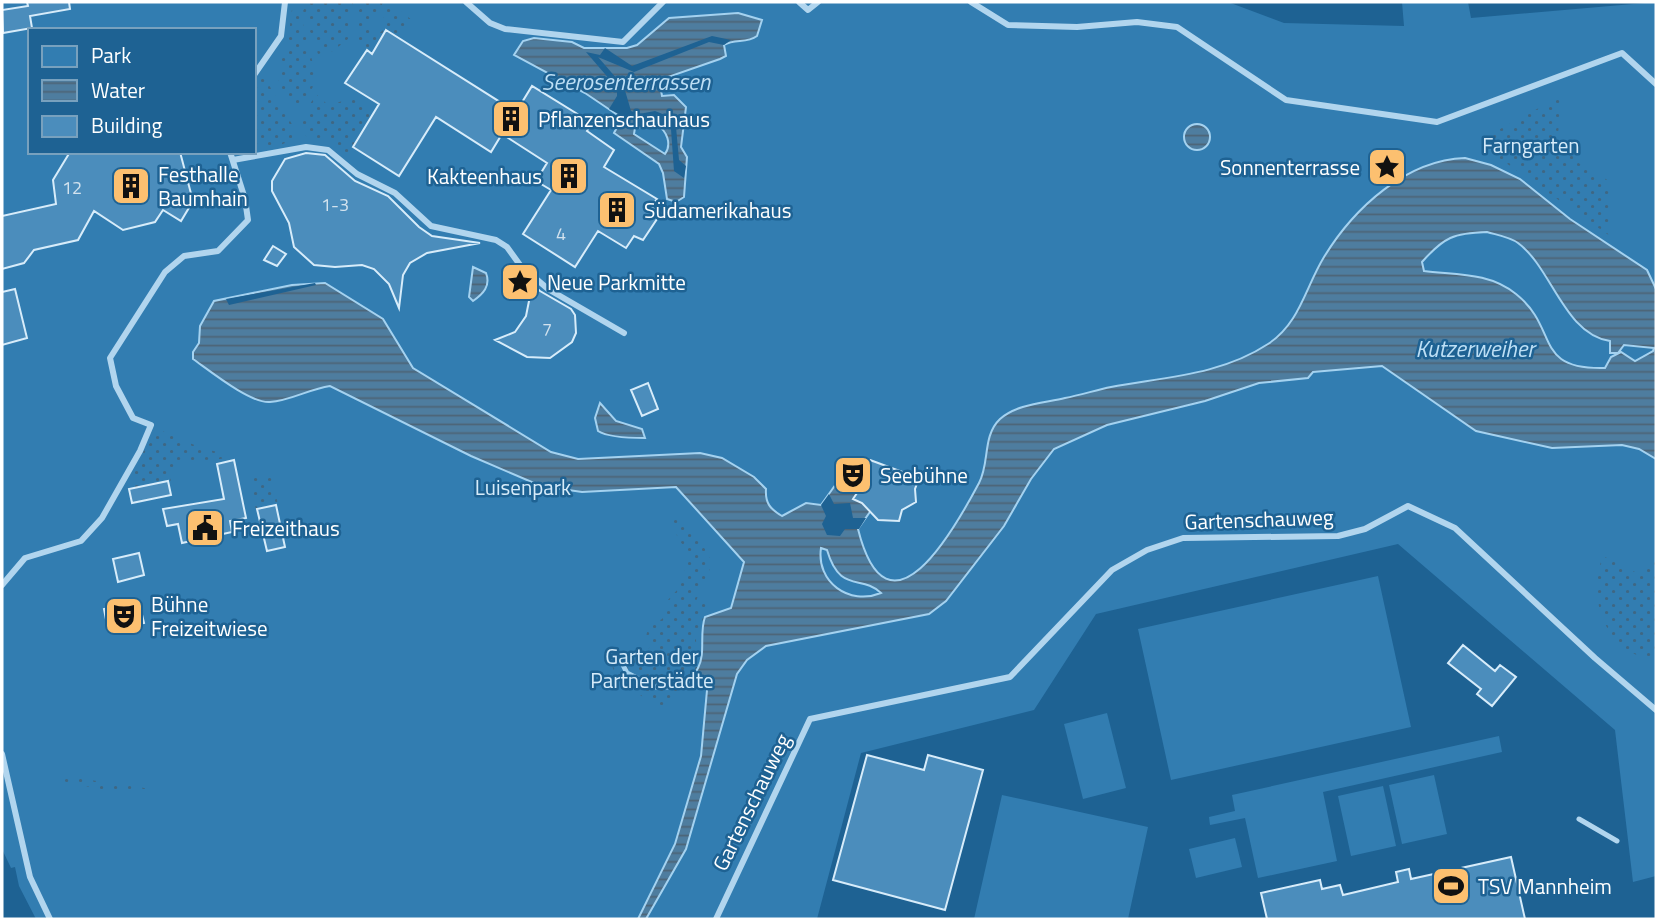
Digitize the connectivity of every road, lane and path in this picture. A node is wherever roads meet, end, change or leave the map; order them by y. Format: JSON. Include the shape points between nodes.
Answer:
{"nodes":[{"id":1,"x":285,"y":2,"type":"edge"},
{"id":2,"x":466,"y":2,"type":"edge"},
{"id":3,"x":663,"y":2,"type":"edge"},
{"id":4,"x":797,"y":2,"type":"edge"},
{"id":5,"x":818,"y":2,"type":"edge"},
{"id":6,"x":971,"y":2,"type":"edge"},
{"id":7,"x":256,"y":72,"type":"edge"},
{"id":8,"x":1656,"y":84,"type":"edge"},
{"id":9,"x":231,"y":154,"type":"edge"},
{"id":10,"x":233,"y":160,"type":"junction"},
{"id":11,"x":624,"y":333,"type":"dead end"},
{"id":12,"x":2,"y":585,"type":"edge"},
{"id":13,"x":1656,"y":710,"type":"edge"},
{"id":14,"x":2,"y":754,"type":"edge"},
{"id":15,"x":1579,"y":819,"type":"dead end"},
{"id":16,"x":1617,"y":841,"type":"dead end"},
{"id":17,"x":50,"y":919,"type":"edge"},
{"id":18,"x":716,"y":919,"type":"edge"}],
"edges":[{"from":1,"to":7,"type":"street","via":[[281,36]]},
{"from":2,"to":3,"type":"street","via":[[490,23],[505,29],[623,42]]},
{"from":4,"to":5,"type":"street","via":[[808,10]]},
{"from":6,"to":8,"type":"street","via":[[1008,25],[1077,27],[1137,22],[1177,27],[1286,100],[1437,122],[1622,53]]},
{"from":9,"to":10,"type":"street"},
{"from":10,"to":11,"type":"street","via":[[306,147],[328,150],[356,174],[395,193],[431,226],[496,240],[508,247],[520,265],[548,289]]},
{"from":10,"to":12,"type":"street","via":[[248,220],[218,251],[184,256],[164,272],[110,358],[116,386],[133,418],[151,425],[140,452],[102,518],[81,541],[25,558]]},
{"from":13,"to":18,"type":"street","name":"Gartenschauweg","via":[[1455,528],[1408,506],[1366,529],[1338,536],[1172,540],[1112,570],[1010,677],[810,719]]},
{"from":14,"to":17,"type":"street","via":[[30,877]]},
{"from":15,"to":16,"type":"lane"}]}
